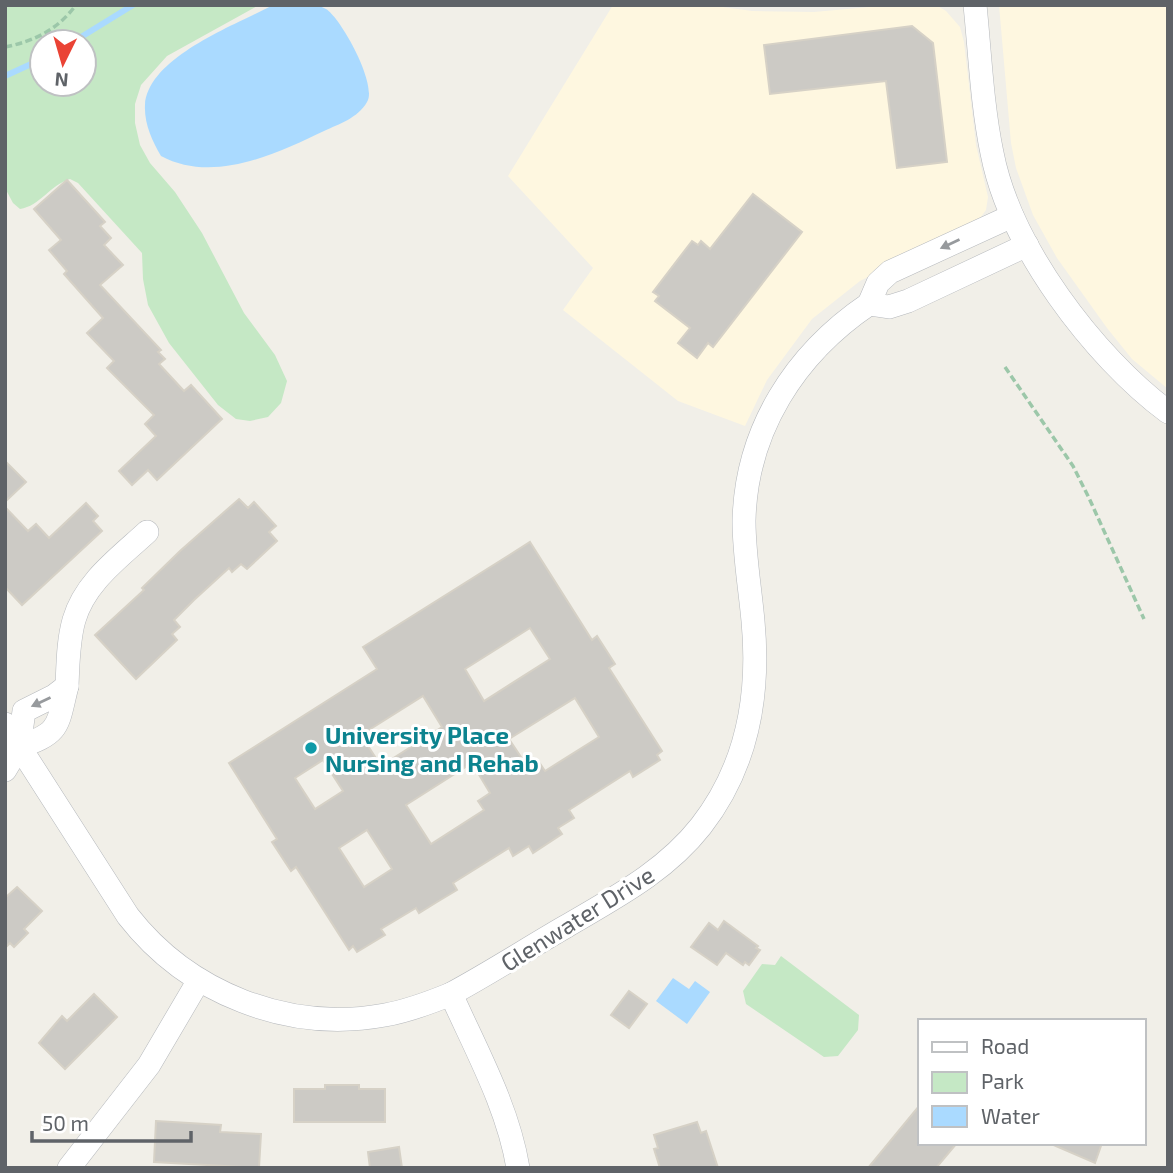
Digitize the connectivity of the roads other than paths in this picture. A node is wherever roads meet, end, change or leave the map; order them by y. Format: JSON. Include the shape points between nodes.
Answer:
{"nodes":[{"id":1,"x":975,"y":5,"type":"edge"},
{"id":2,"x":1013,"y":216,"type":"junction"},
{"id":3,"x":1027,"y":245,"type":"junction"},
{"id":4,"x":869,"y":304,"type":"junction"},
{"id":5,"x":1168,"y":412,"type":"edge"},
{"id":6,"x":147,"y":532,"type":"dead end"},
{"id":7,"x":66,"y":686,"type":"junction"},
{"id":8,"x":5,"y":724,"type":"edge"},
{"id":9,"x":19,"y":747,"type":"junction"},
{"id":10,"x":5,"y":770,"type":"edge"},
{"id":11,"x":199,"y":980,"type":"junction"},
{"id":12,"x":451,"y":994,"type":"junction"},
{"id":13,"x":69,"y":1168,"type":"edge"},
{"id":14,"x":518,"y":1168,"type":"edge"}],
"edges":[{"from":1,"to":2,"type":"street","via":[[992,154]]},
{"from":2,"to":3,"type":"street"},
{"from":2,"to":4,"type":"street","name":"Glenwater Drive","one_way":true,"via":[[890,272],[878,283]]},
{"from":3,"to":4,"type":"street","via":[[908,302],[889,307]]},
{"from":3,"to":5,"type":"street","via":[[1106,356]]},
{"from":4,"to":12,"type":"street","name":"Glenwater Drive","via":[[802,362],[769,416],[755,455],[744,524],[755,642],[752,711],[739,757],[715,806],[685,844],[648,877]]},
{"from":6,"to":7,"type":"street","via":[[107,568],[83,598],[73,623]]},
{"from":7,"to":9,"type":"street","via":[[54,730]]},
{"from":7,"to":9,"type":"street","one_way":true,"via":[[24,711]]},
{"from":8,"to":9,"type":"street","name":"Glenwater Drive"},
{"from":9,"to":10,"type":"street"},
{"from":9,"to":11,"type":"street","name":"Glenwater Drive","via":[[128,916],[152,944]]},
{"from":11,"to":12,"type":"street","name":"Glenwater Drive","via":[[265,1009],[327,1018],[383,1016]]},
{"from":11,"to":13,"type":"street","via":[[149,1065]]},
{"from":12,"to":14,"type":"street","via":[[502,1111]]}]}
